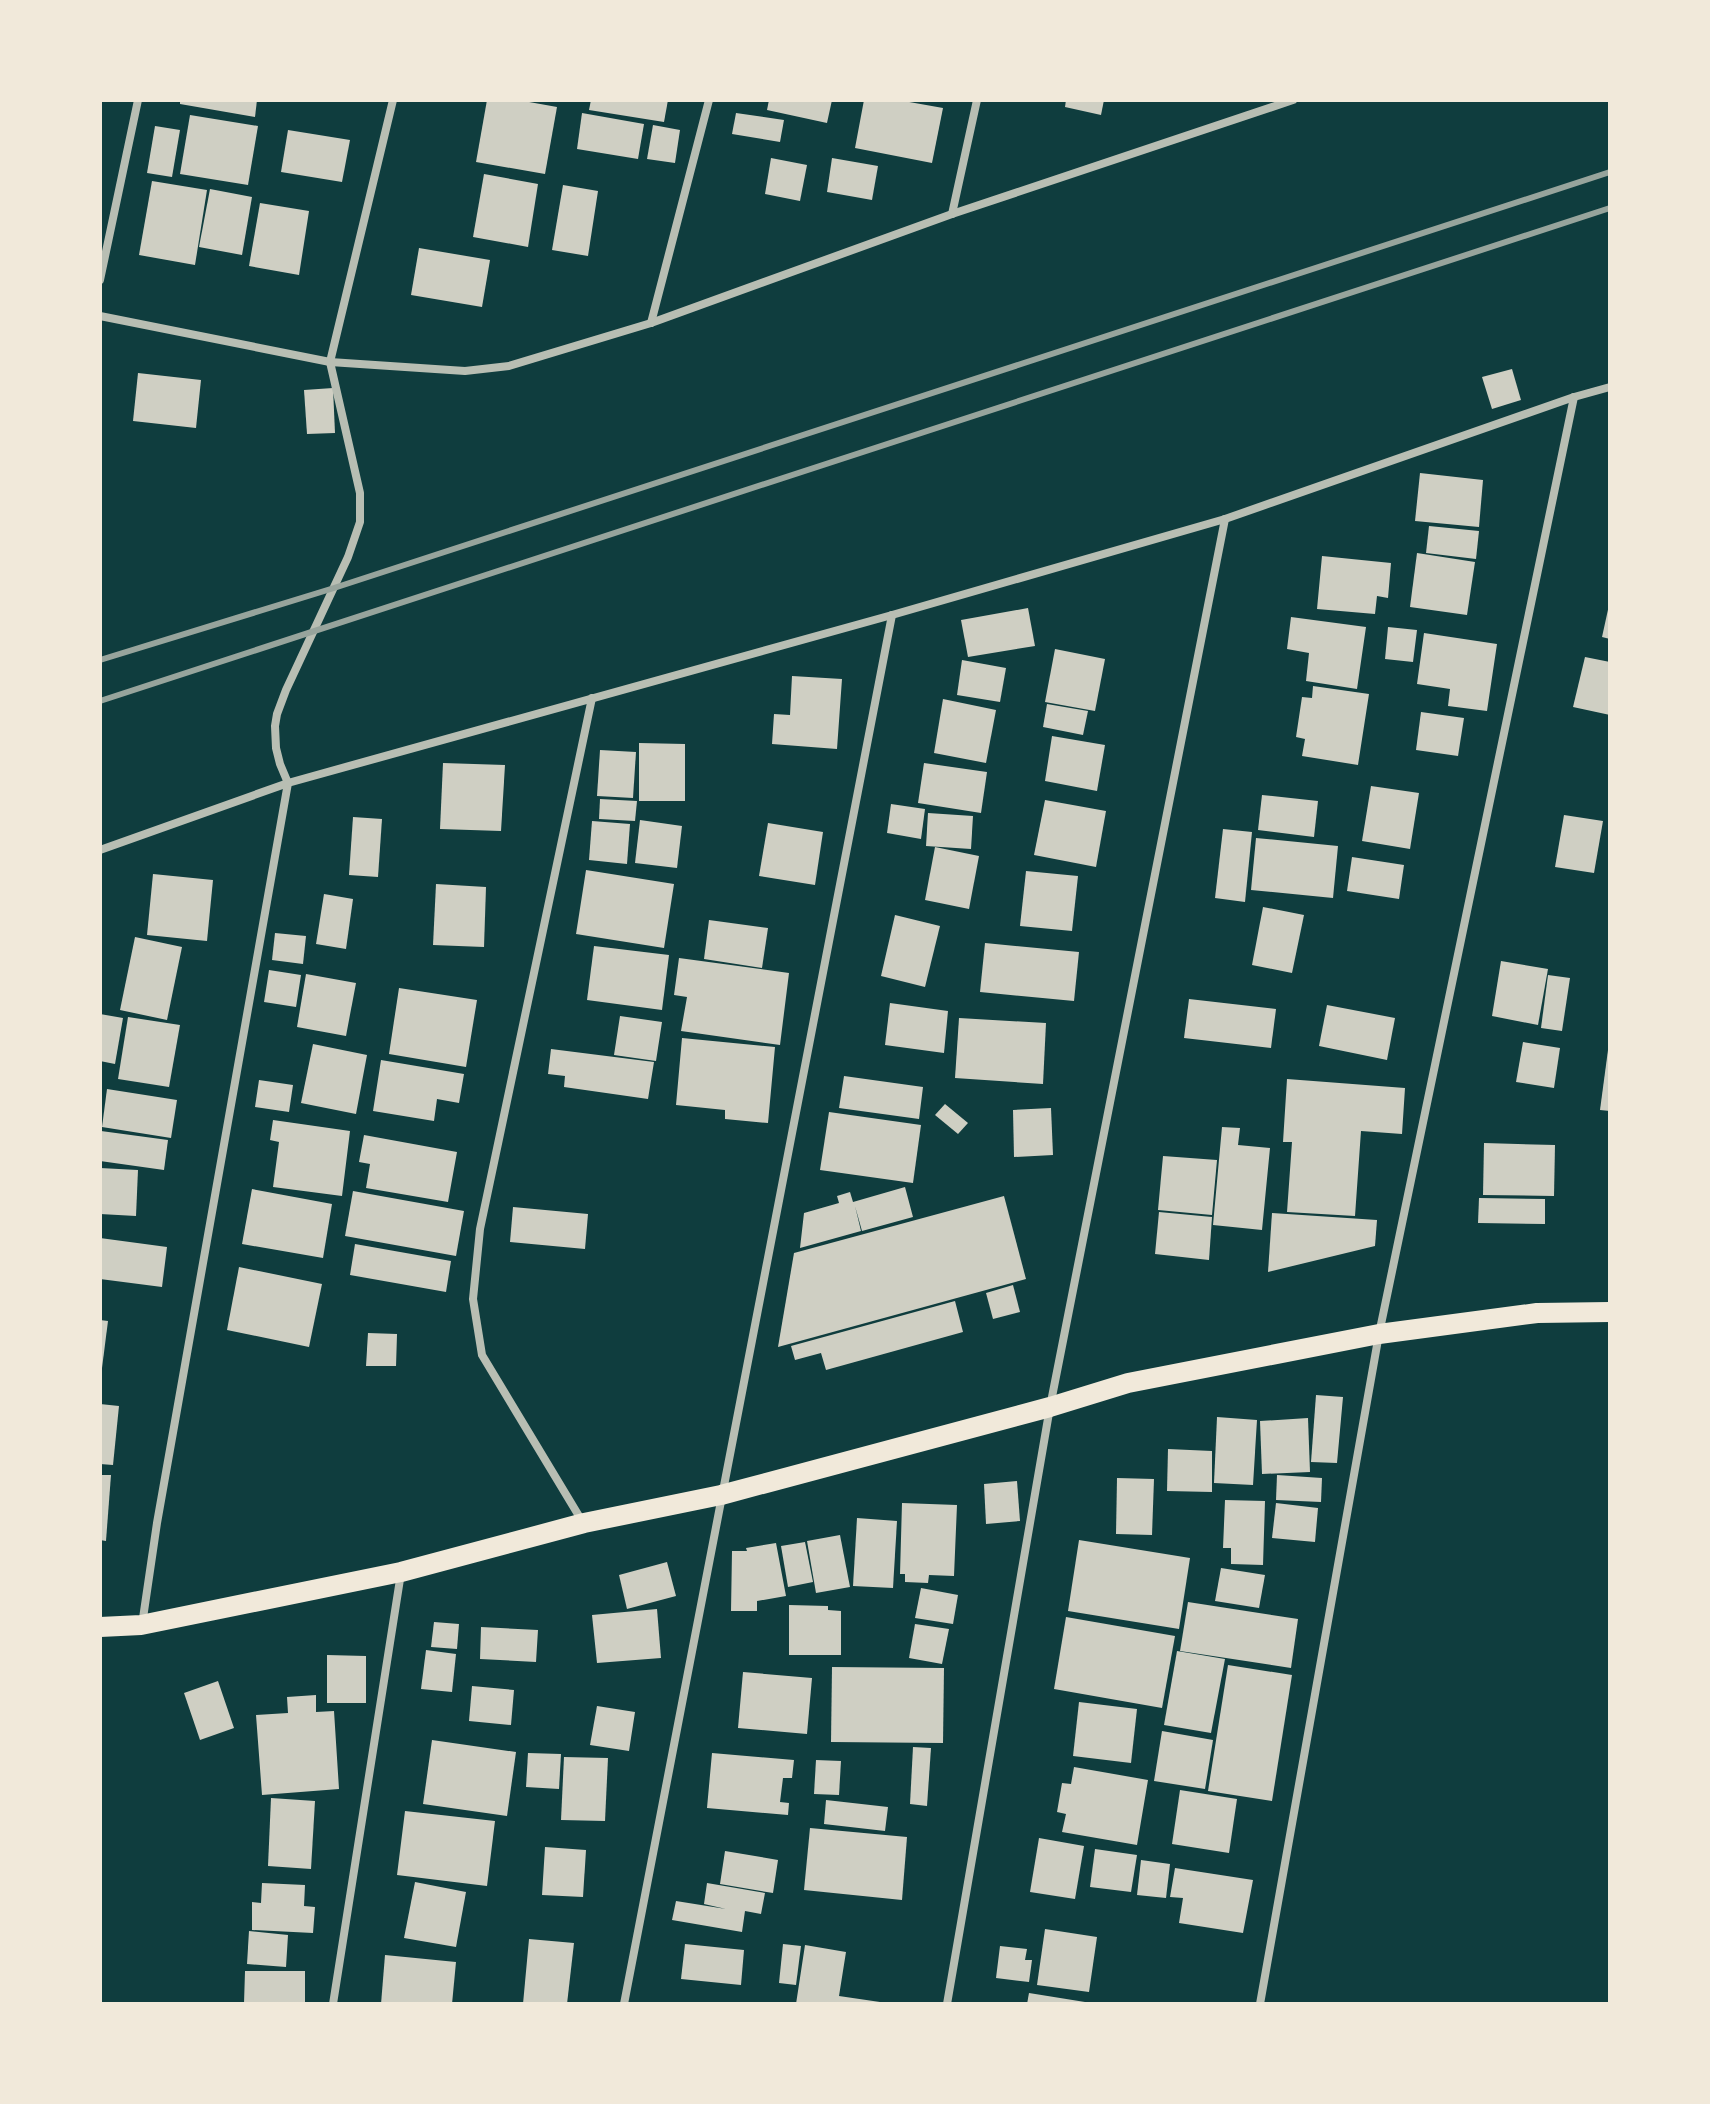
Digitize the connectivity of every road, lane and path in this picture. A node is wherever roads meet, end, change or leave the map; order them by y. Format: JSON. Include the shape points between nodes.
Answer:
{"nodes":[{"id":1,"x":138,"y":100,"type":"edge"},
{"id":2,"x":393,"y":100,"type":"edge"},
{"id":3,"x":709,"y":100,"type":"edge"},
{"id":4,"x":977,"y":100,"type":"edge"},
{"id":5,"x":1293,"y":100,"type":"edge"},
{"id":6,"x":952,"y":214,"type":"junction"},
{"id":7,"x":100,"y":280,"type":"edge"},
{"id":8,"x":100,"y":316,"type":"edge"},
{"id":9,"x":651,"y":323,"type":"junction"},
{"id":10,"x":330,"y":362,"type":"junction"},
{"id":11,"x":1610,"y":387,"type":"edge"},
{"id":12,"x":1574,"y":397,"type":"junction"},
{"id":13,"x":1225,"y":519,"type":"junction"},
{"id":14,"x":892,"y":615,"type":"junction"},
{"id":15,"x":592,"y":698,"type":"junction"},
{"id":16,"x":288,"y":783,"type":"junction"},
{"id":17,"x":100,"y":850,"type":"edge"},
{"id":18,"x":1610,"y":1312,"type":"edge"},
{"id":19,"x":1379,"y":1334,"type":"junction"},
{"id":20,"x":1050,"y":1407,"type":"junction"},
{"id":21,"x":721,"y":1495,"type":"junction"},
{"id":22,"x":584,"y":1523,"type":"junction"},
{"id":23,"x":401,"y":1572,"type":"junction"},
{"id":24,"x":141,"y":1625,"type":"junction"},
{"id":25,"x":100,"y":1627,"type":"edge"},
{"id":26,"x":333,"y":2004,"type":"edge"},
{"id":27,"x":624,"y":2004,"type":"edge"},
{"id":28,"x":947,"y":2004,"type":"edge"},
{"id":29,"x":1260,"y":2004,"type":"edge"}],
"edges":[{"from":1,"to":7,"type":"street"},
{"from":2,"to":10,"type":"street"},
{"from":3,"to":9,"type":"street"},
{"from":4,"to":6,"type":"street"},
{"from":5,"to":6,"type":"street"},
{"from":6,"to":9,"type":"street"},
{"from":8,"to":10,"type":"street"},
{"from":9,"to":10,"type":"street","via":[[509,366],[465,371]]},
{"from":10,"to":16,"type":"street","via":[[360,493],[360,522],[277,714],[276,748]]},
{"from":11,"to":12,"type":"street"},
{"from":12,"to":13,"type":"street"},
{"from":12,"to":19,"type":"street"},
{"from":13,"to":14,"type":"street"},
{"from":13,"to":20,"type":"street"},
{"from":14,"to":15,"type":"street"},
{"from":14,"to":21,"type":"street"},
{"from":15,"to":16,"type":"street"},
{"from":15,"to":22,"type":"street","via":[[480,1229],[473,1299],[482,1355]]},
{"from":16,"to":17,"type":"street"},
{"from":16,"to":24,"type":"street"},
{"from":18,"to":19,"type":"main road","via":[[1537,1313]]},
{"from":19,"to":20,"type":"main road","via":[[1128,1383]]},
{"from":19,"to":29,"type":"street"},
{"from":20,"to":21,"type":"main road"},
{"from":20,"to":28,"type":"street"},
{"from":21,"to":22,"type":"main road"},
{"from":21,"to":27,"type":"street"},
{"from":22,"to":23,"type":"main road"},
{"from":23,"to":24,"type":"main road"},
{"from":23,"to":26,"type":"street"},
{"from":24,"to":25,"type":"main road"}]}
